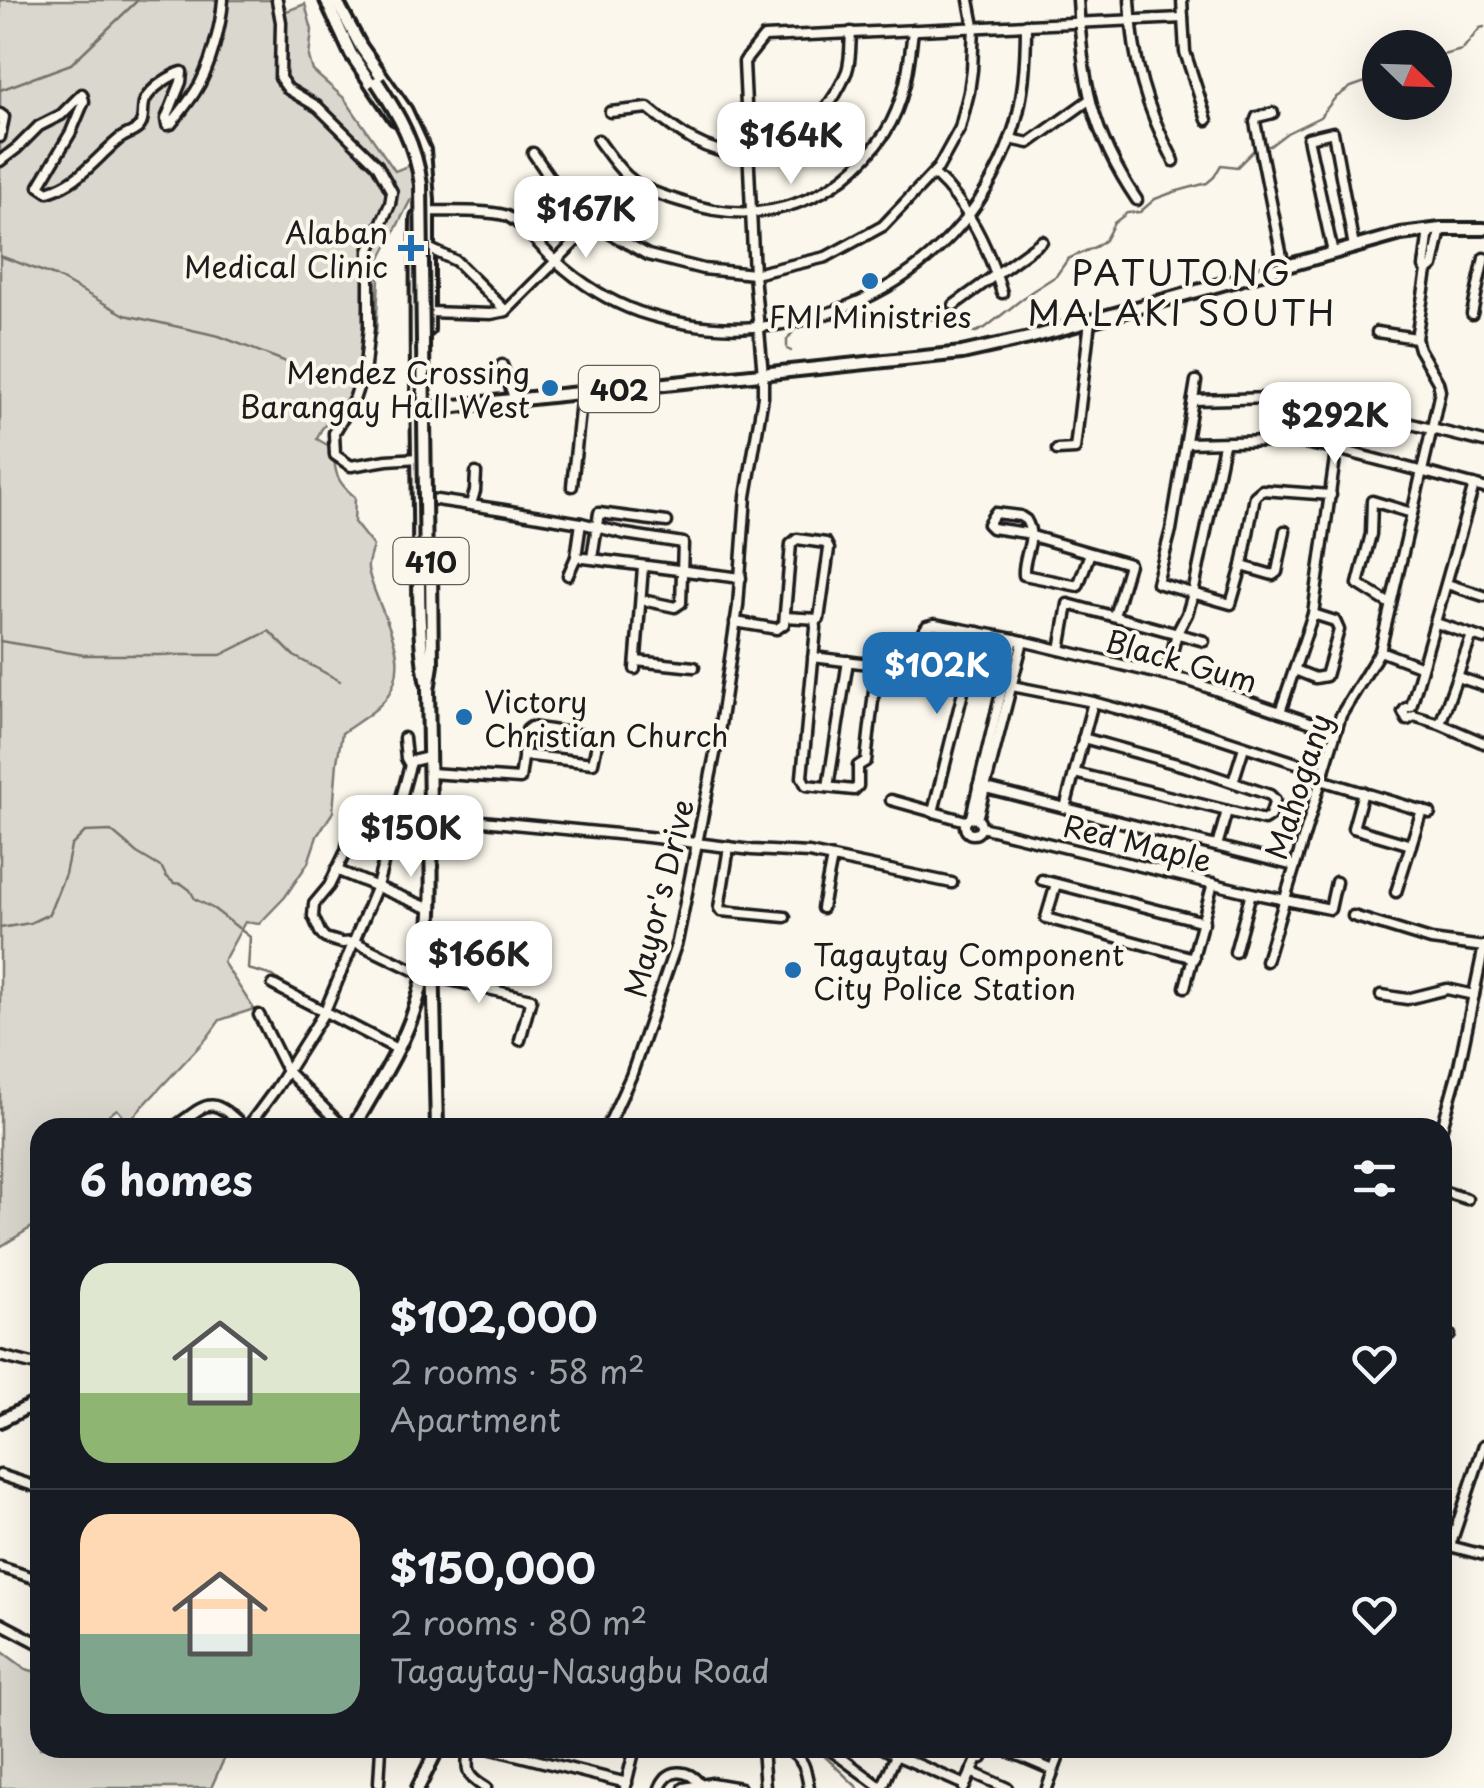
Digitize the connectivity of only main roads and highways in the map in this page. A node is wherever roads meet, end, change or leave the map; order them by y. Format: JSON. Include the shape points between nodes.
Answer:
{"nodes":[{"id":1,"x":331,"y":0,"type":"edge"},
{"id":2,"x":1484,"y":229,"type":"edge"},
{"id":3,"x":423,"y":410,"type":"junction"},
{"id":4,"x":423,"y":458,"type":"junction"},
{"id":5,"x":428,"y":690,"type":"junction"},
{"id":6,"x":428,"y":982,"type":"junction"},
{"id":7,"x":359,"y":1118,"type":"edge"},
{"id":8,"x":436,"y":1118,"type":"edge"},
{"id":9,"x":30,"y":1406,"type":"edge"},
{"id":10,"x":0,"y":1422,"type":"edge"},
{"id":11,"x":433,"y":1758,"type":"edge"},
{"id":12,"x":418,"y":1788,"type":"edge"}],
"edges":[{"from":1,"to":3,"type":"main road","number":"410","via":[[351,54],[401,129],[414,164]]},
{"from":1,"to":3,"type":"main road","number":"410","via":[[421,139],[428,211]]},
{"from":1,"to":5,"type":"main road","bridge":true,"via":[[408,132],[421,185]]},
{"from":2,"to":3,"type":"main road","number":"402","via":[[1401,234],[962,354]]},
{"from":3,"to":4,"type":"main road","number":"410"},
{"from":4,"to":5,"type":"main road","number":"410","via":[[422,662]]},
{"from":4,"to":5,"type":"main road","number":"410","via":[[430,499]]},
{"from":5,"to":6,"type":"main road","number":"410"},
{"from":6,"to":7,"type":"main road"},
{"from":6,"to":8,"type":"main road"},
{"from":9,"to":10,"type":"main road"},
{"from":11,"to":12,"type":"main road"}]}
